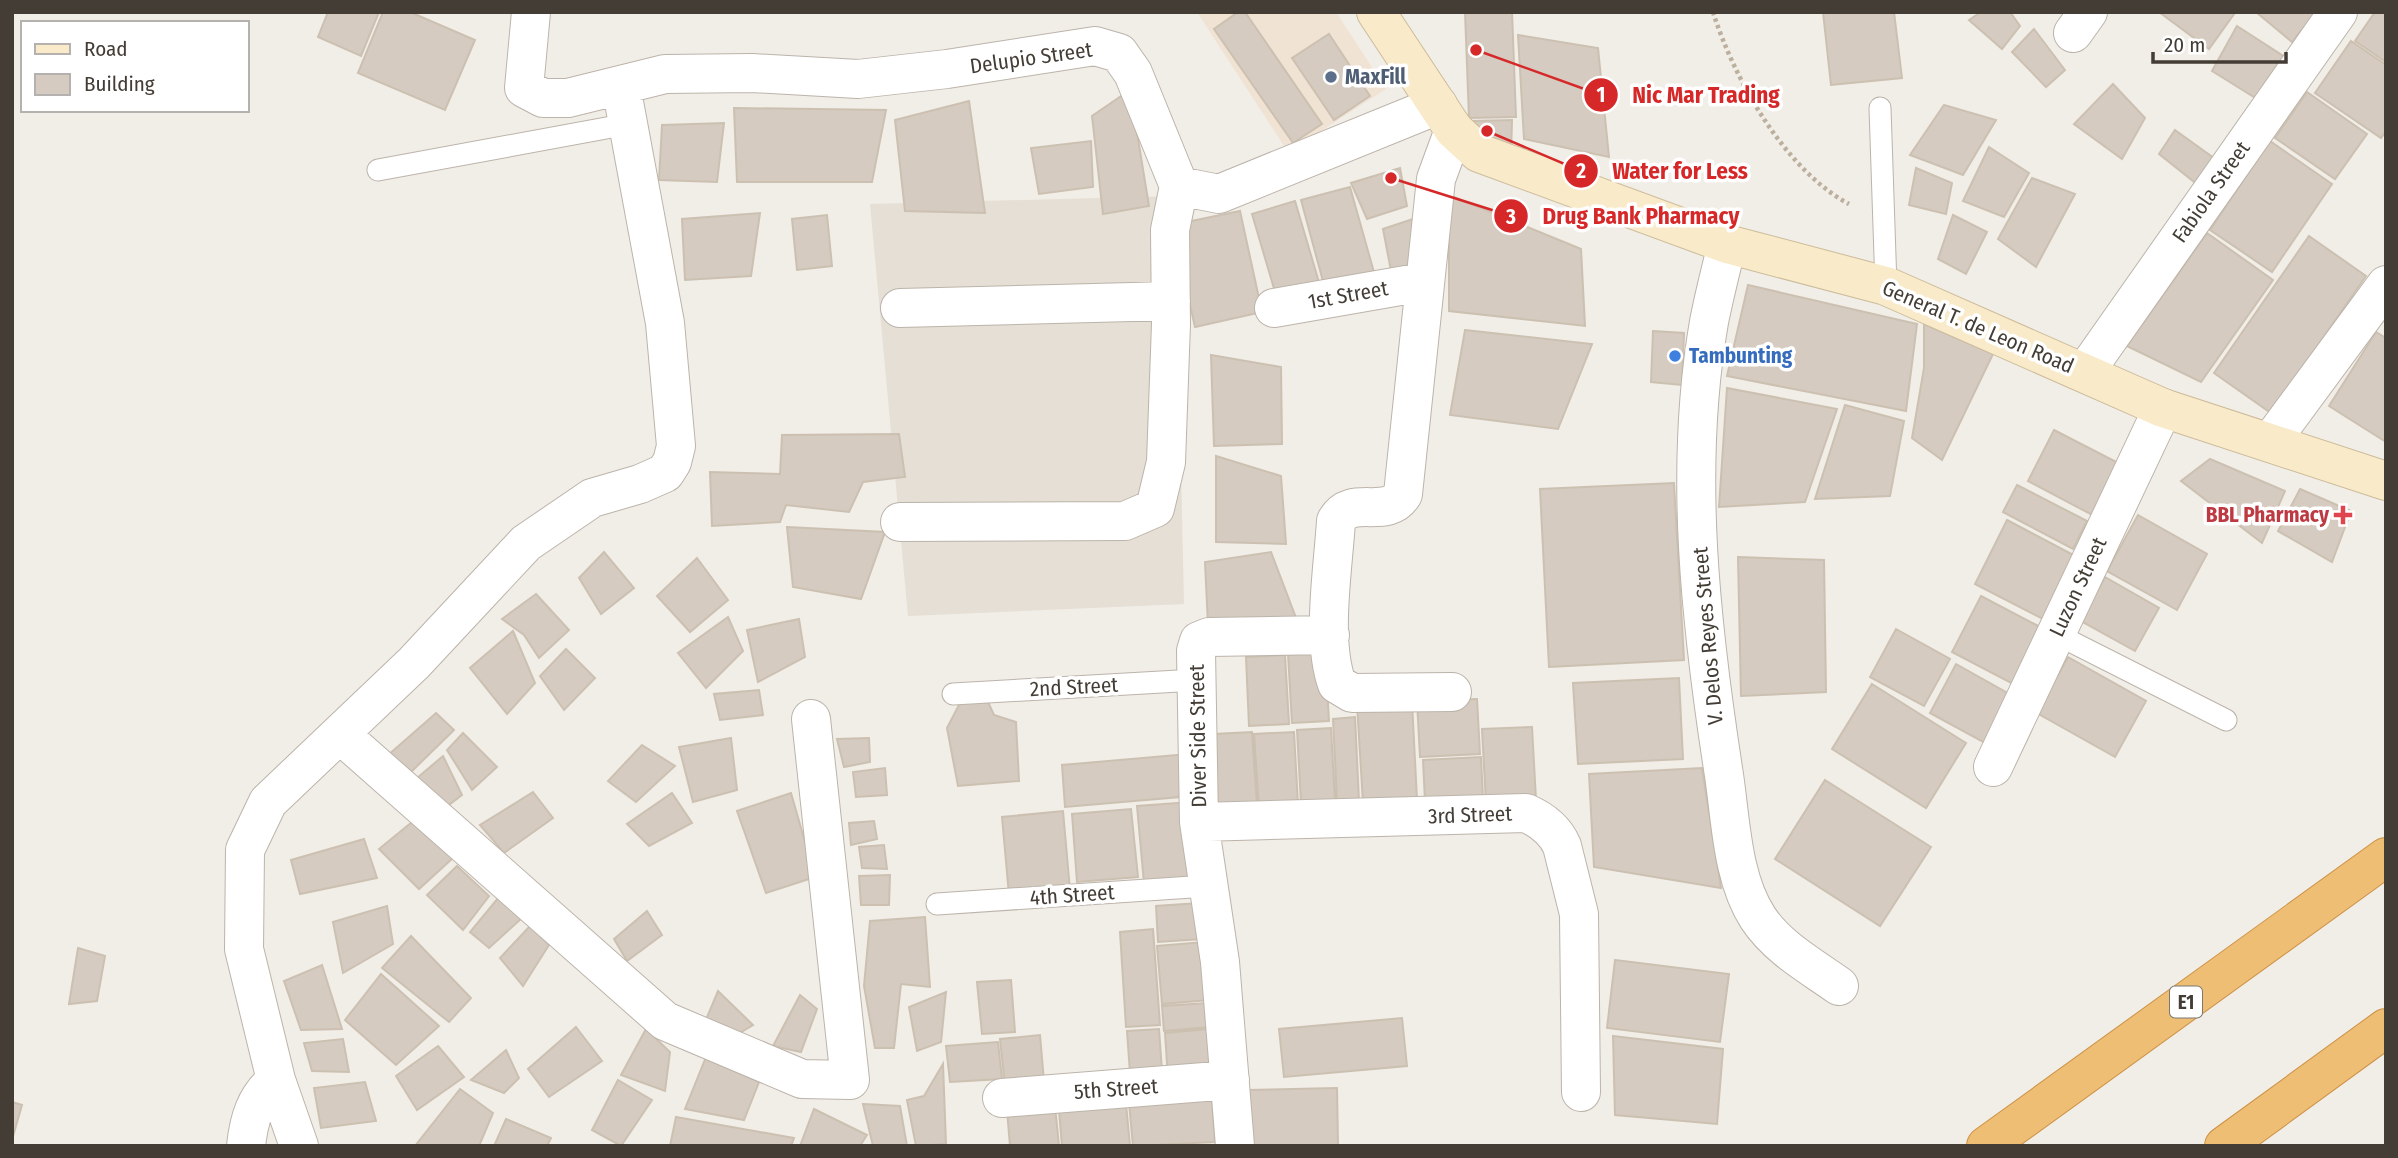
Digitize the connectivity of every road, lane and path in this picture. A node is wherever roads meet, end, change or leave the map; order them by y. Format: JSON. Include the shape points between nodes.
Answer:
{"nodes":[{"id":1,"x":531,"y":12,"type":"edge"},
{"id":2,"x":1376,"y":12,"type":"edge"},
{"id":3,"x":1713,"y":12,"type":"edge"},
{"id":4,"x":2338,"y":12,"type":"edge"},
{"id":5,"x":621,"y":86,"type":"junction"},
{"id":6,"x":1880,"y":108,"type":"dead end"},
{"id":7,"x":1446,"y":118,"type":"junction"},
{"id":8,"x":628,"y":124,"type":"junction"},
{"id":9,"x":378,"y":170,"type":"dead end"},
{"id":10,"x":1178,"y":186,"type":"junction"},
{"id":11,"x":1884,"y":222,"type":"junction"},
{"id":12,"x":1727,"y":244,"type":"junction"},
{"id":13,"x":1423,"y":282,"type":"junction"},
{"id":14,"x":2386,"y":285,"type":"edge"},
{"id":15,"x":1886,"y":286,"type":"junction"},
{"id":16,"x":1171,"y":301,"type":"junction"},
{"id":17,"x":900,"y":308,"type":"dead end"},
{"id":18,"x":1273,"y":308,"type":"dead end"},
{"id":19,"x":2085,"y":372,"type":"junction"},
{"id":20,"x":2163,"y":408,"type":"junction"},
{"id":21,"x":2271,"y":441,"type":"junction"},
{"id":22,"x":2386,"y":481,"type":"edge"},
{"id":23,"x":900,"y":522,"type":"dead end"},
{"id":24,"x":2056,"y":634,"type":"junction"},
{"id":25,"x":1330,"y":635,"type":"junction"},
{"id":26,"x":1196,"y":680,"type":"junction"},
{"id":27,"x":1452,"y":692,"type":"dead end"},
{"id":28,"x":953,"y":694,"type":"dead end"},
{"id":29,"x":811,"y":719,"type":"dead end"},
{"id":30,"x":2227,"y":720,"type":"dead end"},
{"id":31,"x":341,"y":735,"type":"junction"},
{"id":32,"x":1993,"y":766,"type":"dead end"},
{"id":33,"x":1199,"y":822,"type":"junction"},
{"id":34,"x":2386,"y":857,"type":"edge"},
{"id":35,"x":1207,"y":886,"type":"junction"},
{"id":36,"x":937,"y":904,"type":"dead end"},
{"id":37,"x":1839,"y":986,"type":"dead end"},
{"id":38,"x":2386,"y":1028,"type":"edge"},
{"id":39,"x":276,"y":1080,"type":"junction"},
{"id":40,"x":1230,"y":1080,"type":"junction"},
{"id":41,"x":1581,"y":1092,"type":"dead end"},
{"id":42,"x":1002,"y":1098,"type":"dead end"},
{"id":43,"x":246,"y":1146,"type":"edge"},
{"id":44,"x":299,"y":1146,"type":"edge"},
{"id":45,"x":1234,"y":1146,"type":"edge"},
{"id":46,"x":1986,"y":1146,"type":"edge"},
{"id":47,"x":2224,"y":1146,"type":"edge"}],
"edges":[{"from":1,"to":5,"type":"street","name":"Delupio Street","via":[[524,88],[543,98],[568,98]]},
{"from":2,"to":7,"type":"main road","name":"General T. de Leon Road"},
{"from":3,"to":11,"type":"path","via":[[1747,89],[1771,129],[1842,201]]},
{"from":4,"to":19,"type":"street","name":"Fabiola Street"},
{"from":5,"to":8,"type":"street"},
{"from":5,"to":10,"type":"street","name":"Delupio Street","via":[[666,74],[858,79],[1095,46],[1119,53],[1133,73]]},
{"from":6,"to":11,"type":"lane"},
{"from":7,"to":10,"type":"street","via":[[1219,194]]},
{"from":7,"to":12,"type":"main road","name":"General T. de Leon Road","via":[[1479,153]]},
{"from":7,"to":13,"type":"street"},
{"from":8,"to":9,"type":"lane"},
{"from":8,"to":31,"type":"street","via":[[665,323],[676,446],[672,462],[665,473],[592,498],[526,543]]},
{"from":10,"to":16,"type":"street","via":[[1170,230]]},
{"from":11,"to":15,"type":"lane"},
{"from":12,"to":15,"type":"main road","name":"General T. de Leon Road"},
{"from":12,"to":37,"type":"street","name":"V. Delos Reyes Street","via":[[1709,323],[1698,450],[1699,566],[1707,665],[1736,858],[1759,919],[1779,942]]},
{"from":13,"to":18,"type":"street","name":"1st Street"},
{"from":13,"to":25,"type":"street","via":[[1403,494],[1397,504],[1387,507],[1350,506],[1336,521]]},
{"from":14,"to":21,"type":"street"},
{"from":15,"to":19,"type":"main road","name":"General T. de Leon Road"},
{"from":16,"to":17,"type":"street"},
{"from":16,"to":23,"type":"street","via":[[1166,462],[1155,508],[1125,521]]},
{"from":19,"to":20,"type":"main road","name":"General T. de Leon Road"},
{"from":20,"to":21,"type":"main road","name":"General T. de Leon Road"},
{"from":20,"to":24,"type":"street","name":"Luzon Street"},
{"from":21,"to":22,"type":"main road","name":"General T. de Leon Road"},
{"from":24,"to":30,"type":"lane"},
{"from":24,"to":32,"type":"street","name":"Luzon Street"},
{"from":25,"to":26,"type":"street","name":"Diver Side Street","via":[[1199,641]]},
{"from":25,"to":27,"type":"street","via":[[1331,669],[1337,684],[1352,693]]},
{"from":26,"to":28,"type":"lane","name":"2nd Street"},
{"from":26,"to":33,"type":"street","name":"Diver Side Street"},
{"from":29,"to":31,"type":"street","via":[[850,1080],[803,1079],[665,1021]]},
{"from":31,"to":39,"type":"street","via":[[268,802],[245,850],[244,948]]},
{"from":33,"to":35,"type":"street","name":"Diver Side Street"},
{"from":33,"to":41,"type":"street","name":"3rd Street","via":[[1526,813],[1536,818],[1558,836],[1579,914]]},
{"from":34,"to":46,"type":"highway","number":"E1"},
{"from":35,"to":36,"type":"lane","name":"4th Street"},
{"from":35,"to":40,"type":"street","name":"Diver Side Street","via":[[1220,962]]},
{"from":38,"to":47,"type":"highway"},
{"from":39,"to":43,"type":"street","via":[[255,1105]]},
{"from":39,"to":44,"type":"street"},
{"from":40,"to":42,"type":"street","name":"5th Street"},
{"from":40,"to":45,"type":"street","name":"Diver Side Street"}]}
